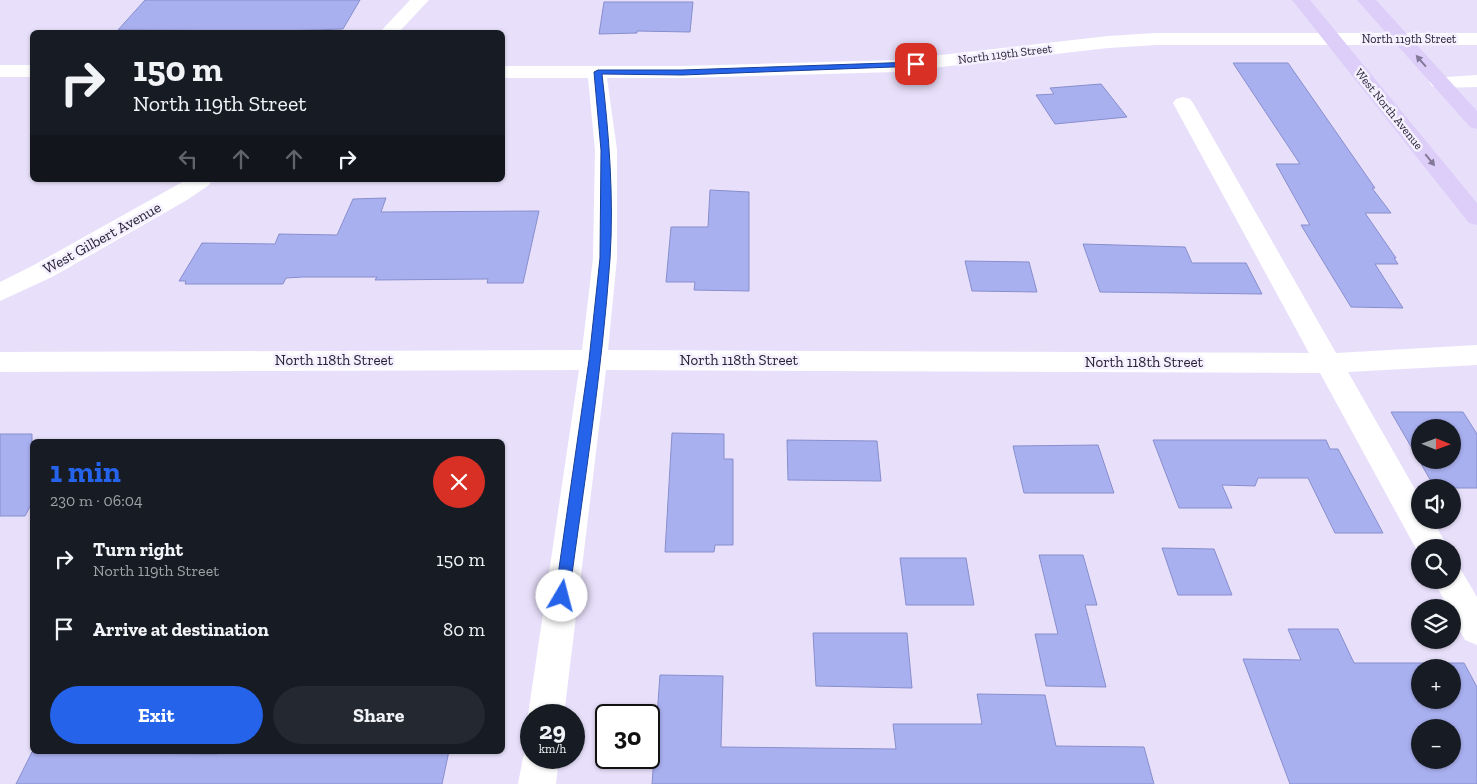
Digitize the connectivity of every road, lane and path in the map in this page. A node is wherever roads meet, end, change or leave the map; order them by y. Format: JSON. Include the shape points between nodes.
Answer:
{"nodes":[{"id":1,"x":420,"y":0,"type":"edge"},
{"id":2,"x":1301,"y":0,"type":"edge"},
{"id":3,"x":1366,"y":0,"type":"edge"},
{"id":4,"x":391,"y":30,"type":"edge"},
{"id":5,"x":1332,"y":38,"type":"junction"},
{"id":6,"x":1402,"y":39,"type":"junction"},
{"id":7,"x":1477,"y":39,"type":"edge"},
{"id":8,"x":0,"y":71,"type":"edge"},
{"id":9,"x":30,"y":71,"type":"edge"},
{"id":10,"x":505,"y":72,"type":"edge"},
{"id":11,"x":598,"y":72,"type":"junction"},
{"id":12,"x":1439,"y":82,"type":"junction"},
{"id":13,"x":1477,"y":82,"type":"edge"},
{"id":14,"x":1184,"y":103,"type":"dead end"},
{"id":15,"x":1477,"y":123,"type":"edge"},
{"id":16,"x":198,"y":182,"type":"edge"},
{"id":17,"x":1477,"y":218,"type":"edge"},
{"id":18,"x":0,"y":292,"type":"edge"},
{"id":19,"x":1477,"y":355,"type":"edge"},
{"id":20,"x":594,"y":360,"type":"junction"},
{"id":21,"x":0,"y":362,"type":"edge"},
{"id":22,"x":1329,"y":363,"type":"junction"},
{"id":23,"x":1427,"y":539,"type":"edge"},
{"id":24,"x":1455,"y":589,"type":"edge"},
{"id":25,"x":1477,"y":629,"type":"edge"},
{"id":26,"x":547,"y":704,"type":"edge"},
{"id":27,"x":539,"y":769,"type":"edge"},
{"id":28,"x":537,"y":784,"type":"edge"}],
"edges":[{"from":1,"to":4,"type":"street"},
{"from":2,"to":5,"type":"main road","name":"West North Avenue"},
{"from":3,"to":6,"type":"main road"},
{"from":5,"to":6,"type":"street","name":"North 119th Street"},
{"from":5,"to":11,"type":"street","name":"North 119th Street","via":[[1156,39],[889,67]]},
{"from":5,"to":17,"type":"main road","name":"West North Avenue","one_way":true},
{"from":6,"to":7,"type":"street","name":"North 119th Street"},
{"from":12,"to":6,"type":"main road","one_way":true},
{"from":8,"to":9,"type":"street"},
{"from":10,"to":11,"type":"street","name":"North 119th Street"},
{"from":11,"to":20,"type":"street","via":[[607,195],[605,258]]},
{"from":12,"to":13,"type":"street"},
{"from":12,"to":15,"type":"main road"},
{"from":14,"to":22,"type":"street"},
{"from":16,"to":18,"type":"street","name":"West Gilbert Avenue","via":[[43,271]]},
{"from":19,"to":22,"type":"street","name":"North 118th Street"},
{"from":20,"to":21,"type":"street","name":"North 118th Street"},
{"from":20,"to":22,"type":"street","name":"North 118th Street"},
{"from":20,"to":26,"type":"street"},
{"from":22,"to":23,"type":"street"},
{"from":24,"to":25,"type":"street"},
{"from":27,"to":28,"type":"street"}]}
